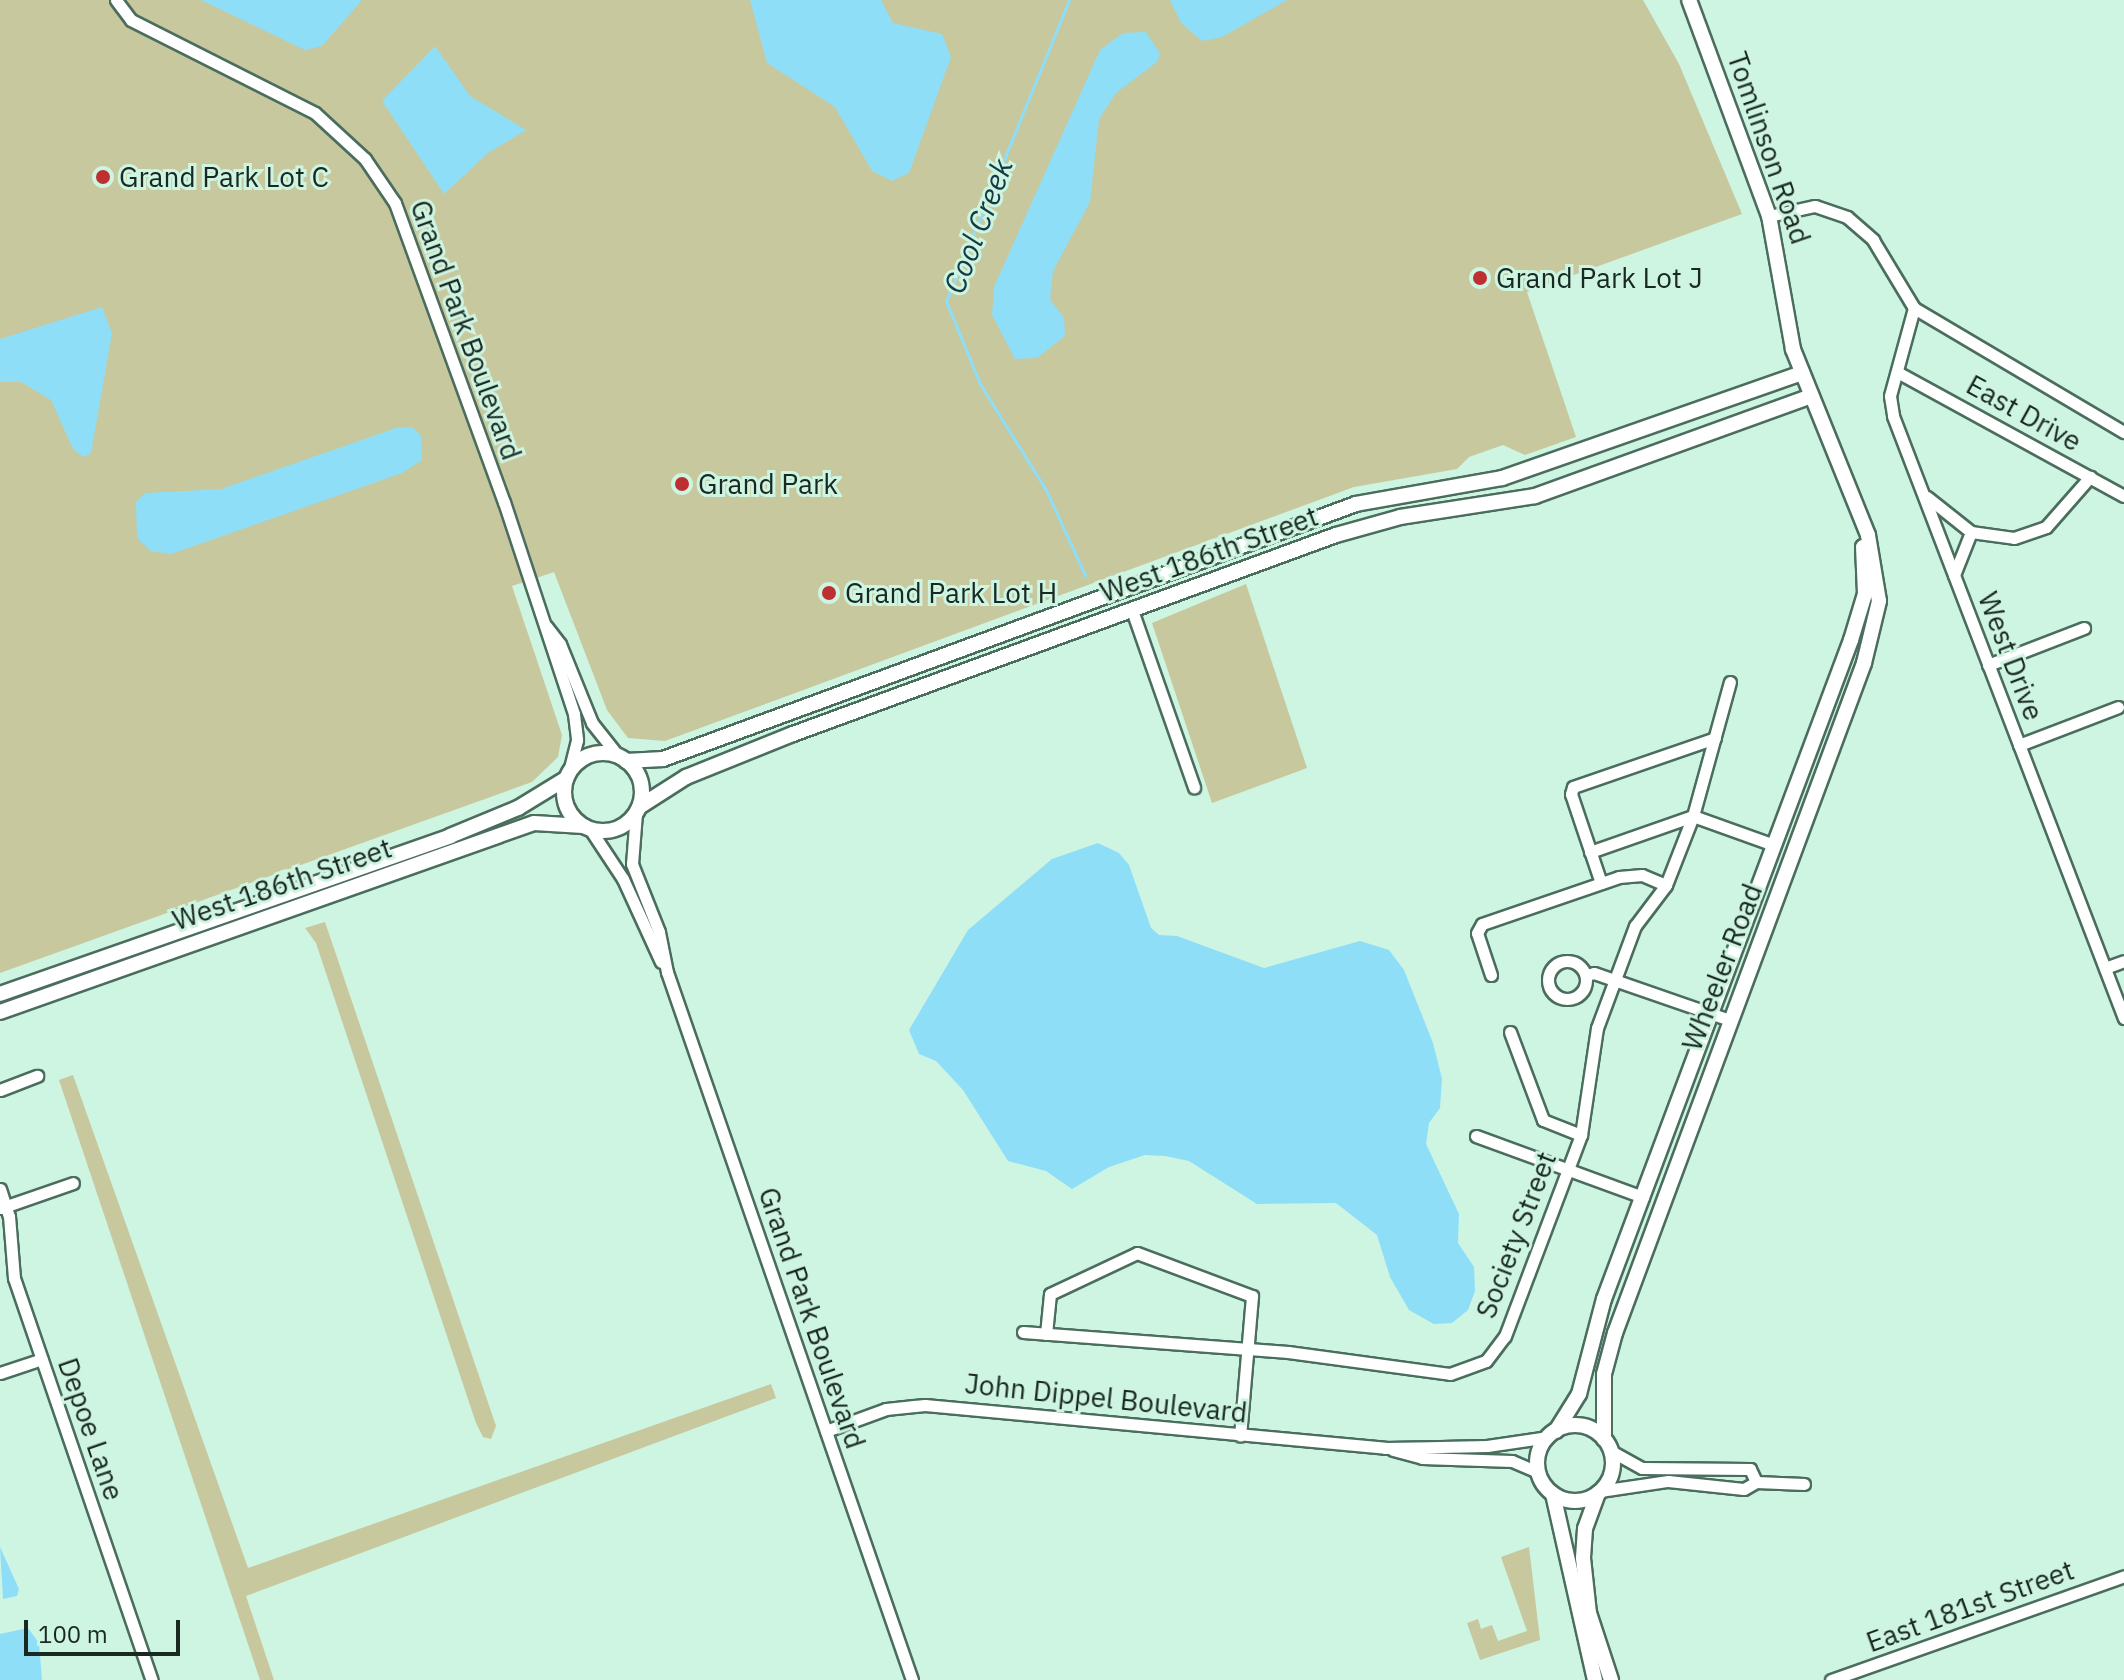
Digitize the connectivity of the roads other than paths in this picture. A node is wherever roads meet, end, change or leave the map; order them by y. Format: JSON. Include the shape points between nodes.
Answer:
{"nodes":[{"id":1,"x":116,"y":0,"type":"edge"},
{"id":2,"x":1689,"y":0,"type":"edge"},
{"id":3,"x":1769,"y":216,"type":"junction"},
{"id":4,"x":1914,"y":308,"type":"junction"},
{"id":5,"x":1799,"y":367,"type":"junction"},
{"id":6,"x":1899,"y":373,"type":"junction"},
{"id":7,"x":1812,"y":396,"type":"junction"},
{"id":8,"x":2124,"y":432,"type":"edge"},
{"id":9,"x":2090,"y":477,"type":"junction"},
{"id":10,"x":1923,"y":494,"type":"junction"},
{"id":11,"x":2124,"y":496,"type":"edge"},
{"id":12,"x":1857,"y":515,"type":"junction"},
{"id":13,"x":1971,"y":532,"type":"junction"},
{"id":14,"x":1237,"y":546,"type":"junction"},
{"id":15,"x":1246,"y":568,"type":"junction"},
{"id":16,"x":1954,"y":575,"type":"junction"},
{"id":17,"x":1132,"y":610,"type":"junction"},
{"id":18,"x":546,"y":626,"type":"junction"},
{"id":19,"x":2084,"y":628,"type":"dead end"},
{"id":20,"x":1988,"y":665,"type":"junction"},
{"id":21,"x":1730,"y":682,"type":"dead end"},
{"id":22,"x":2118,"y":707,"type":"dead end"},
{"id":23,"x":1715,"y":738,"type":"junction"},
{"id":24,"x":2019,"y":745,"type":"junction"},
{"id":25,"x":622,"y":759,"type":"junction"},
{"id":26,"x":567,"y":776,"type":"junction"},
{"id":27,"x":1194,"y":787,"type":"dead end"},
{"id":28,"x":637,"y":810,"type":"junction"},
{"id":29,"x":1693,"y":816,"type":"junction"},
{"id":30,"x":587,"y":828,"type":"junction"},
{"id":31,"x":1774,"y":845,"type":"junction"},
{"id":32,"x":1590,"y":852,"type":"junction"},
{"id":33,"x":1601,"y":883,"type":"junction"},
{"id":34,"x":1666,"y":885,"type":"junction"},
{"id":35,"x":2124,"y":961,"type":"edge"},
{"id":36,"x":2105,"y":968,"type":"junction"},
{"id":37,"x":667,"y":972,"type":"junction"},
{"id":38,"x":1491,"y":975,"type":"dead end"},
{"id":39,"x":1586,"y":975,"type":"dead end"},
{"id":40,"x":1614,"y":981,"type":"junction"},
{"id":41,"x":0,"y":994,"type":"edge"},
{"id":42,"x":0,"y":1012,"type":"edge"},
{"id":43,"x":1712,"y":1014,"type":"junction"},
{"id":44,"x":2124,"y":1018,"type":"edge"},
{"id":45,"x":1730,"y":1020,"type":"junction"},
{"id":46,"x":1510,"y":1032,"type":"dead end"},
{"id":47,"x":37,"y":1076,"type":"dead end"},
{"id":48,"x":0,"y":1090,"type":"edge"},
{"id":49,"x":1581,"y":1135,"type":"junction"},
{"id":50,"x":1476,"y":1136,"type":"dead end"},
{"id":51,"x":1565,"y":1169,"type":"junction"},
{"id":52,"x":73,"y":1183,"type":"dead end"},
{"id":53,"x":0,"y":1189,"type":"edge"},
{"id":54,"x":1643,"y":1197,"type":"junction"},
{"id":55,"x":3,"y":1207,"type":"edge"},
{"id":56,"x":1023,"y":1332,"type":"dead end"},
{"id":57,"x":1046,"y":1334,"type":"junction"},
{"id":58,"x":1247,"y":1349,"type":"junction"},
{"id":59,"x":42,"y":1359,"type":"junction"},
{"id":60,"x":0,"y":1373,"type":"edge"},
{"id":61,"x":826,"y":1431,"type":"junction"},
{"id":62,"x":1552,"y":1434,"type":"junction"},
{"id":63,"x":1240,"y":1435,"type":"junction"},
{"id":64,"x":1607,"y":1445,"type":"junction"},
{"id":65,"x":1385,"y":1448,"type":"junction"},
{"id":66,"x":1538,"y":1472,"type":"junction"},
{"id":67,"x":1756,"y":1482,"type":"junction"},
{"id":68,"x":1804,"y":1484,"type":"dead end"},
{"id":69,"x":1599,"y":1492,"type":"junction"},
{"id":70,"x":1553,"y":1494,"type":"junction"},
{"id":71,"x":2124,"y":1576,"type":"edge"},
{"id":72,"x":152,"y":1680,"type":"edge"},
{"id":73,"x":912,"y":1680,"type":"edge"},
{"id":74,"x":1595,"y":1680,"type":"edge"},
{"id":75,"x":1611,"y":1680,"type":"edge"},
{"id":76,"x":1831,"y":1680,"type":"edge"}],
"edges":[{"from":1,"to":18,"type":"street","name":"Grand Park Boulevard","via":[[131,20],[315,113],[365,159],[389,193],[420,264]]},
{"from":2,"to":3,"type":"street","name":"Tomlinson Road"},
{"from":3,"to":4,"type":"street","via":[[1815,206],[1847,217],[1873,240]]},
{"from":3,"to":5,"type":"street","name":"Tomlinson Road"},
{"from":4,"to":6,"type":"street","name":"West Drive"},
{"from":4,"to":8,"type":"street"},
{"from":5,"to":7,"type":"street","name":"Wheeler Road"},
{"from":5,"to":14,"type":"street","name":"West 186th Street","via":[[1502,478],[1380,497]]},
{"from":6,"to":9,"type":"street","name":"East Drive"},
{"from":6,"to":10,"type":"street","name":"West Drive","via":[[1890,404]]},
{"from":7,"to":12,"type":"street","name":"Wheeler Road"},
{"from":7,"to":15,"type":"street","name":"West 186th Street","via":[[1535,496],[1387,520]]},
{"from":9,"to":11,"type":"street","name":"East Drive"},
{"from":9,"to":13,"type":"street","via":[[2059,516],[2032,534],[2006,538]]},
{"from":10,"to":13,"type":"street"},
{"from":10,"to":16,"type":"street","name":"West Drive"},
{"from":12,"to":31,"type":"street","name":"Wheeler Road","via":[[1866,573],[1859,616]]},
{"from":12,"to":45,"type":"street","name":"Wheeler Road","via":[[1877,567],[1875,633]]},
{"from":13,"to":16,"type":"street"},
{"from":14,"to":15,"type":"street"},
{"from":14,"to":25,"type":"street","name":"West 186th Street","via":[[663,759]]},
{"from":15,"to":17,"type":"street","name":"West 186th Street"},
{"from":16,"to":20,"type":"street","name":"West Drive"},
{"from":17,"to":27,"type":"street"},
{"from":17,"to":28,"type":"street","name":"West 186th Street","via":[[740,755],[686,777]]},
{"from":18,"to":25,"type":"street","name":"Grand Park Boulevard","via":[[560,644],[592,723]]},
{"from":18,"to":26,"type":"street","name":"Grand Park Boulevard","via":[[548,647],[575,719],[577,740]]},
{"from":19,"to":20,"type":"street"},
{"from":20,"to":24,"type":"street","name":"West Drive"},
{"from":21,"to":23,"type":"street","name":"Society Street"},
{"from":22,"to":24,"type":"street"},
{"from":23,"to":29,"type":"street","name":"Society Street"},
{"from":23,"to":32,"type":"street","via":[[1571,790]]},
{"from":24,"to":36,"type":"street","name":"West Drive"},
{"from":25,"to":26,"type":"street","via":[[590,755]]},
{"from":25,"to":28,"type":"street","via":[[639,778]]},
{"from":26,"to":30,"type":"street","via":[[565,803]]},
{"from":26,"to":41,"type":"street","name":"West 186th Street","via":[[518,808],[455,835]]},
{"from":28,"to":30,"type":"street","via":[[619,828]]},
{"from":28,"to":37,"type":"street","name":"Grand Park Boulevard","via":[[629,852],[659,932]]},
{"from":29,"to":31,"type":"street"},
{"from":29,"to":32,"type":"street"},
{"from":29,"to":34,"type":"street","name":"Society Street"},
{"from":30,"to":37,"type":"street","name":"Grand Park Boulevard","via":[[623,879]]},
{"from":30,"to":42,"type":"street","name":"West 186th Street","via":[[534,823]]},
{"from":31,"to":43,"type":"street","name":"Wheeler Road"},
{"from":32,"to":33,"type":"street"},
{"from":33,"to":34,"type":"street","via":[[1642,875]]},
{"from":33,"to":38,"type":"street","via":[[1479,926]]},
{"from":34,"to":40,"type":"street","name":"Society Street","via":[[1635,926]]},
{"from":35,"to":36,"type":"street"},
{"from":36,"to":44,"type":"street","name":"West Drive"},
{"from":37,"to":61,"type":"street","name":"Grand Park Boulevard"},
{"from":39,"to":40,"type":"street"},
{"from":40,"to":43,"type":"street"},
{"from":40,"to":49,"type":"street","name":"Society Street","via":[[1597,1028]]},
{"from":43,"to":45,"type":"street"},
{"from":43,"to":54,"type":"street","name":"Wheeler Road"},
{"from":45,"to":64,"type":"street","name":"Wheeler Road","via":[[1615,1333],[1604,1374]]},
{"from":46,"to":49,"type":"street","via":[[1543,1120]]},
{"from":47,"to":48,"type":"street"},
{"from":49,"to":51,"type":"street","name":"Society Street"},
{"from":50,"to":51,"type":"street"},
{"from":51,"to":54,"type":"street"},
{"from":51,"to":58,"type":"street","name":"Society Street","via":[[1505,1336],[1486,1361],[1450,1374]]},
{"from":52,"to":55,"type":"street"},
{"from":53,"to":55,"type":"street","name":"Depoe Lane"},
{"from":54,"to":62,"type":"street","name":"Wheeler Road","via":[[1588,1347],[1579,1394]]},
{"from":55,"to":59,"type":"street","name":"Depoe Lane","via":[[12,1270]]},
{"from":56,"to":57,"type":"street","name":"Society Street"},
{"from":57,"to":58,"type":"street","name":"Society Street"},
{"from":57,"to":58,"type":"street","via":[[1050,1294],[1137,1253],[1149,1253],[1252,1296]]},
{"from":58,"to":63,"type":"street"},
{"from":59,"to":60,"type":"street"},
{"from":59,"to":72,"type":"street","name":"Depoe Lane"},
{"from":61,"to":63,"type":"street","name":"John Dippel Boulevard","via":[[886,1409],[925,1405]]},
{"from":61,"to":73,"type":"street","name":"Grand Park Boulevard"},
{"from":62,"to":64,"type":"street","via":[[1581,1426]]},
{"from":62,"to":65,"type":"street","name":"John Dippel Boulevard","via":[[1487,1446]]},
{"from":62,"to":66,"type":"street","via":[[1539,1452]]},
{"from":63,"to":65,"type":"street","name":"John Dippel Boulevard"},
{"from":64,"to":67,"type":"street","via":[[1642,1468],[1750,1469]]},
{"from":64,"to":69,"type":"street","via":[[1612,1471]]},
{"from":65,"to":66,"type":"street","name":"John Dippel Boulevard","via":[[1422,1458],[1512,1461]]},
{"from":66,"to":70,"type":"street"},
{"from":67,"to":68,"type":"street"},
{"from":67,"to":69,"type":"street","via":[[1744,1489],[1668,1481]]},
{"from":69,"to":70,"type":"street","via":[[1572,1501]]},
{"from":69,"to":75,"type":"street","via":[[1583,1558],[1589,1613]]},
{"from":70,"to":74,"type":"street"},
{"from":71,"to":76,"type":"street","name":"East 181st Street"}]}
